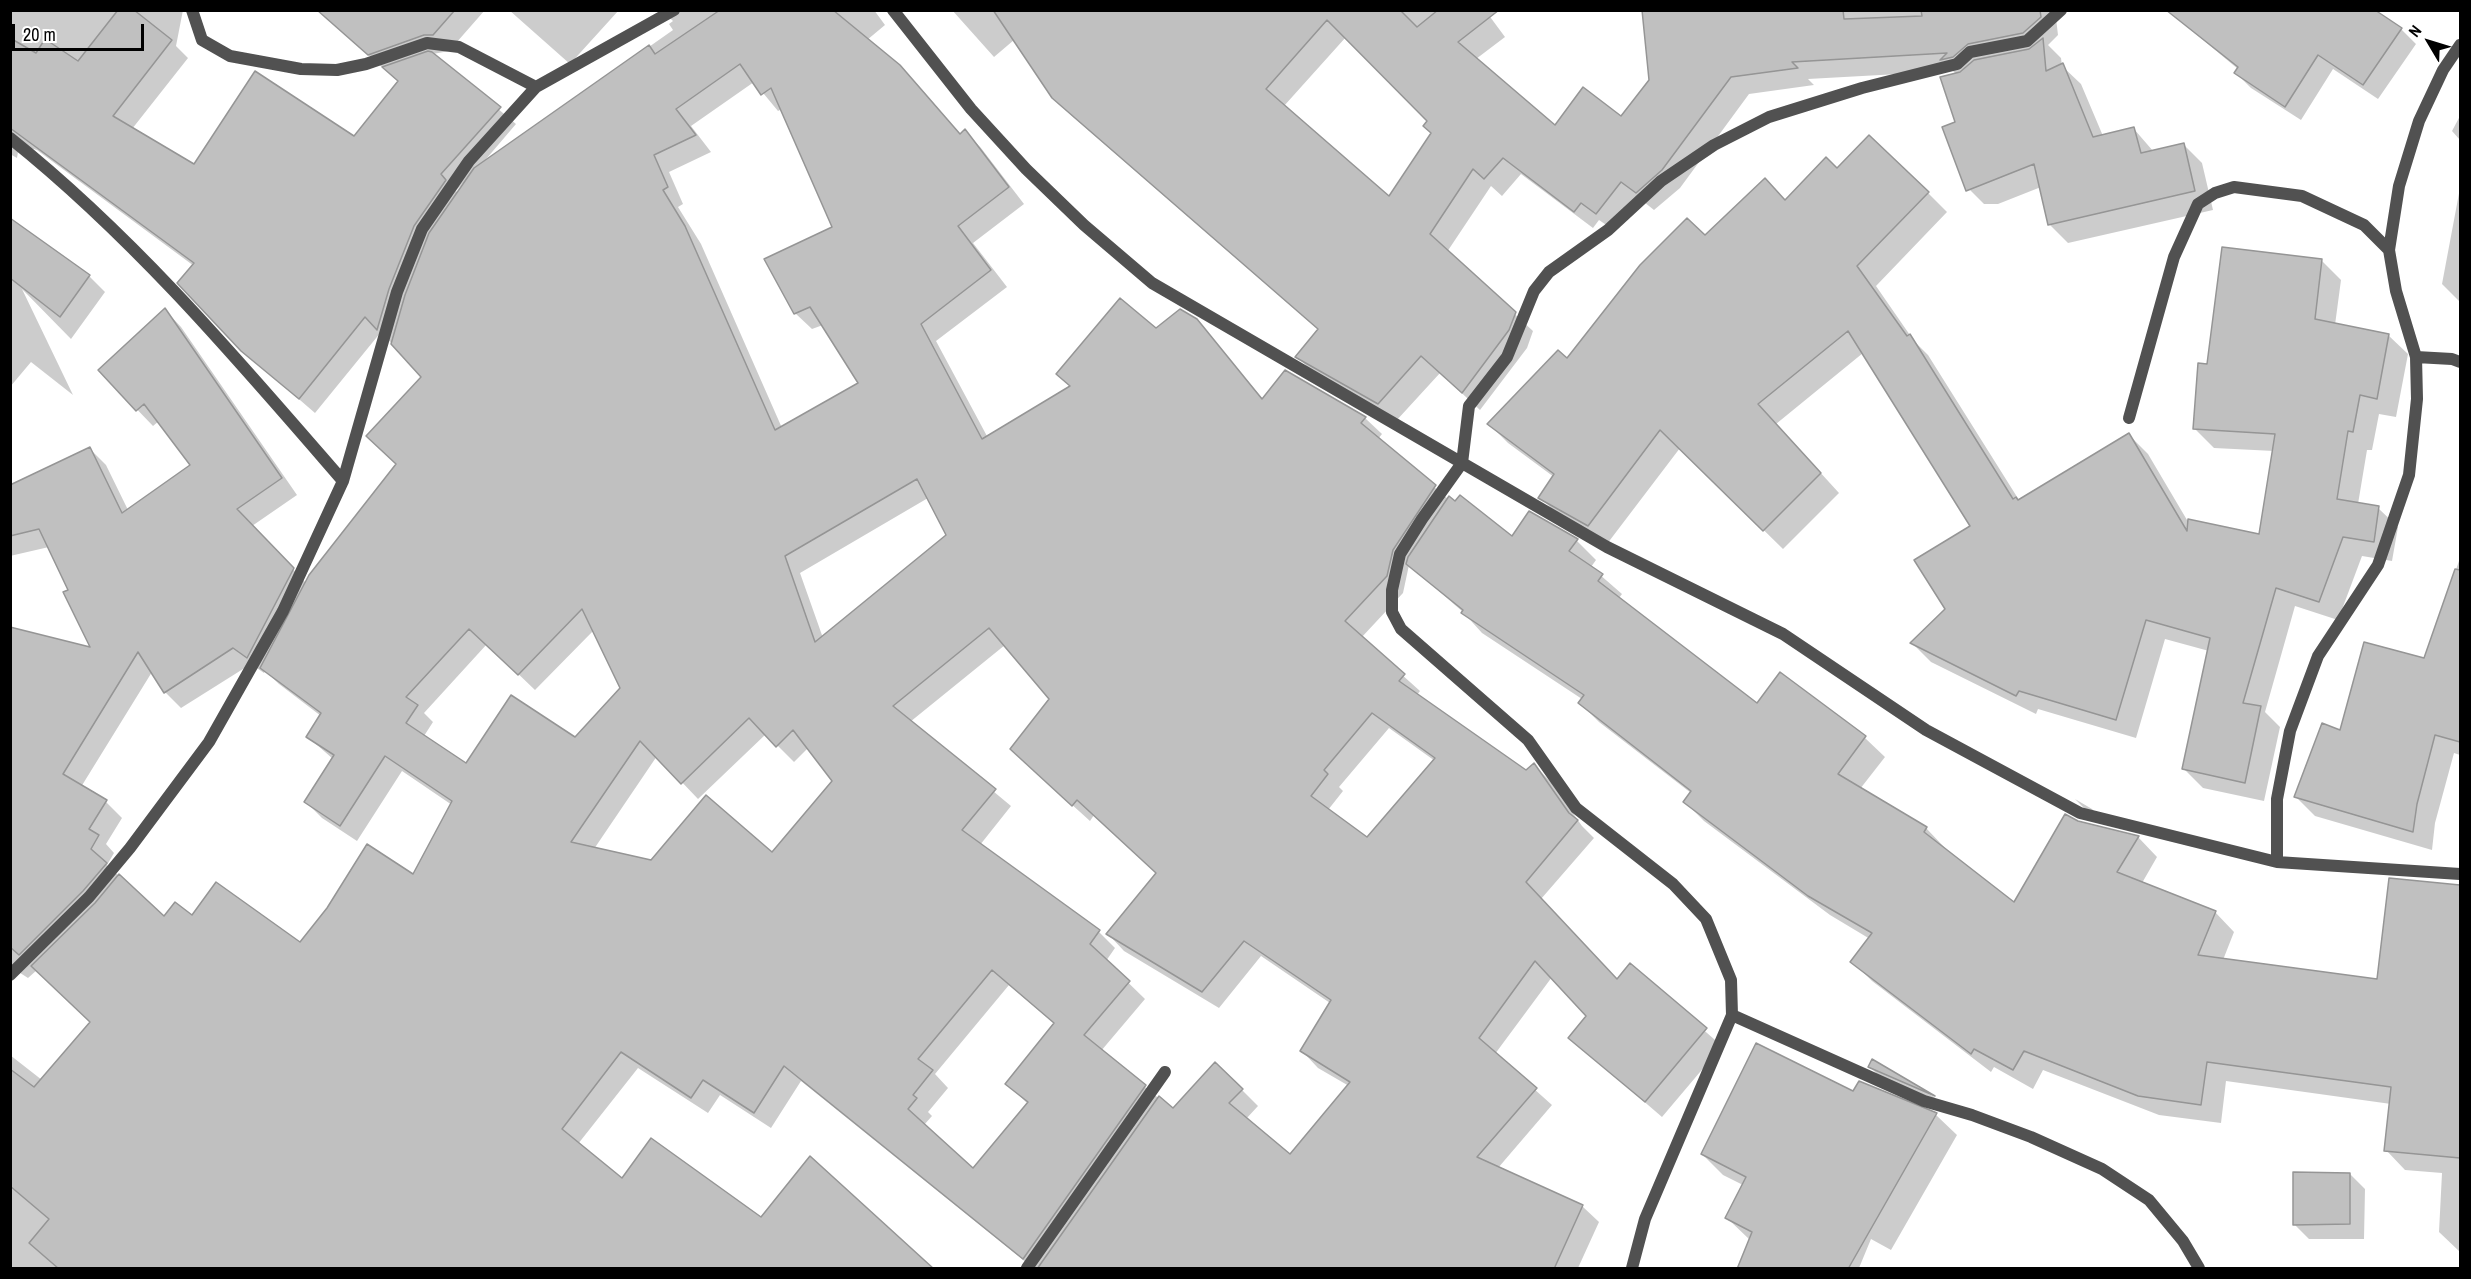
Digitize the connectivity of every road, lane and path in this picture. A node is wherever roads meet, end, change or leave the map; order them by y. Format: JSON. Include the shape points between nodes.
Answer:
{"nodes":[{"id":1,"x":192,"y":10,"type":"edge"},
{"id":2,"x":674,"y":10,"type":"edge"},
{"id":3,"x":893,"y":10,"type":"edge"},
{"id":4,"x":2061,"y":10,"type":"edge"},
{"id":5,"x":2460,"y":45,"type":"edge"},
{"id":6,"x":536,"y":87,"type":"junction"},
{"id":7,"x":10,"y":138,"type":"edge"},
{"id":8,"x":2389,"y":250,"type":"junction"},
{"id":9,"x":2416,"y":357,"type":"junction"},
{"id":10,"x":2460,"y":362,"type":"edge"},
{"id":11,"x":2129,"y":418,"type":"dead end"},
{"id":12,"x":1462,"y":463,"type":"junction"},
{"id":13,"x":343,"y":482,"type":"junction"},
{"id":14,"x":2277,"y":862,"type":"junction"},
{"id":15,"x":2460,"y":874,"type":"edge"},
{"id":16,"x":10,"y":975,"type":"edge"},
{"id":17,"x":1732,"y":1015,"type":"junction"},
{"id":18,"x":1165,"y":1072,"type":"dead end"},
{"id":19,"x":1027,"y":1269,"type":"edge"},
{"id":20,"x":1632,"y":1269,"type":"edge"},
{"id":21,"x":2199,"y":1269,"type":"edge"}],
"edges":[{"from":1,"to":6,"type":"street","via":[[202,40],[230,56],[301,69],[336,70],[427,43],[459,47]]},
{"from":2,"to":6,"type":"street"},
{"from":3,"to":12,"type":"street","via":[[970,109],[1026,170],[1152,283]]},
{"from":4,"to":12,"type":"street","via":[[2027,41],[1970,52],[1957,64],[1769,117],[1714,145],[1661,181],[1608,230],[1549,272],[1534,291],[1507,357],[1469,406]]},
{"from":5,"to":8,"type":"street","via":[[2420,121],[2399,186]]},
{"from":6,"to":13,"type":"street","via":[[470,161],[423,229],[397,292]]},
{"from":7,"to":13,"type":"street","via":[[49,169],[182,300]]},
{"from":8,"to":9,"type":"street","via":[[2396,291]]},
{"from":8,"to":11,"type":"street","via":[[2364,225],[2302,196],[2234,187],[2214,193],[2198,204],[2174,257]]},
{"from":9,"to":10,"type":"street"},
{"from":9,"to":14,"type":"street","via":[[2409,475],[2378,565],[2318,656],[2290,731],[2277,799]]},
{"from":12,"to":14,"type":"street","via":[[1607,547],[1783,634],[1926,730],[2080,813]]},
{"from":12,"to":17,"type":"street","via":[[1401,554],[1392,590],[1392,612],[1401,629],[1528,740],[1576,808],[1673,884],[1706,919],[1731,980]]},
{"from":13,"to":16,"type":"street","via":[[283,610],[209,742],[89,897]]},
{"from":14,"to":15,"type":"street"},
{"from":17,"to":20,"type":"street","via":[[1645,1219]]},
{"from":17,"to":21,"type":"street","via":[[1924,1101],[2031,1137],[2102,1169],[2149,1200],[2183,1241]]},
{"from":18,"to":19,"type":"street"}]}
